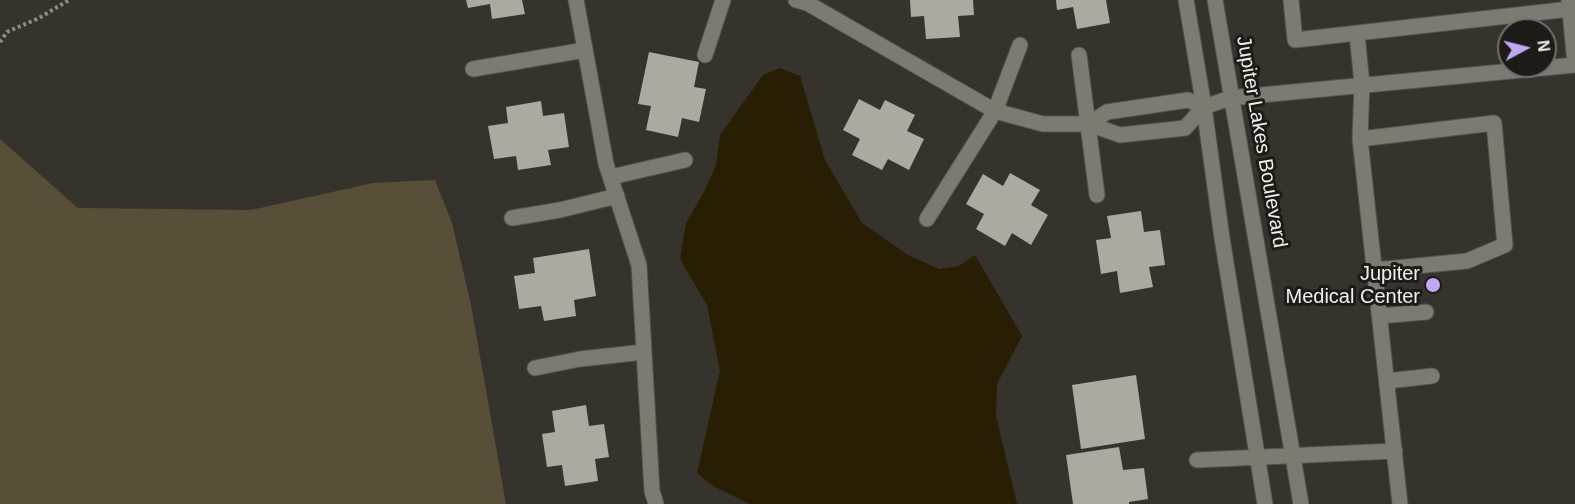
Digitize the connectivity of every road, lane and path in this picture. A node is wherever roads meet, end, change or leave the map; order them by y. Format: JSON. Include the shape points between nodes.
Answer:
{"nodes":[{"id":1,"x":69,"y":0,"type":"edge"},
{"id":2,"x":576,"y":0,"type":"edge"},
{"id":3,"x":723,"y":0,"type":"edge"},
{"id":4,"x":796,"y":0,"type":"edge"},
{"id":5,"x":1186,"y":0,"type":"edge"},
{"id":6,"x":1215,"y":0,"type":"edge"},
{"id":7,"x":1291,"y":0,"type":"edge"},
{"id":8,"x":1570,"y":5,"type":"edge"},
{"id":9,"x":1357,"y":33,"type":"junction"},
{"id":10,"x":0,"y":42,"type":"edge"},
{"id":11,"x":1020,"y":45,"type":"dead end"},
{"id":12,"x":585,"y":50,"type":"junction"},
{"id":13,"x":705,"y":55,"type":"dead end"},
{"id":14,"x":1079,"y":55,"type":"dead end"},
{"id":15,"x":1575,"y":64,"type":"edge"},
{"id":16,"x":473,"y":69,"type":"dead end"},
{"id":17,"x":1362,"y":84,"type":"junction"},
{"id":18,"x":1230,"y":98,"type":"junction"},
{"id":19,"x":1204,"y":107,"type":"junction"},
{"id":20,"x":995,"y":111,"type":"junction"},
{"id":21,"x":1089,"y":124,"type":"junction"},
{"id":22,"x":1360,"y":139,"type":"junction"},
{"id":23,"x":685,"y":160,"type":"dead end"},
{"id":24,"x":611,"y":177,"type":"junction"},
{"id":25,"x":1097,"y":195,"type":"dead end"},
{"id":26,"x":617,"y":196,"type":"junction"},
{"id":27,"x":512,"y":218,"type":"dead end"},
{"id":28,"x":927,"y":219,"type":"dead end"},
{"id":29,"x":1375,"y":270,"type":"junction"},
{"id":30,"x":1426,"y":312,"type":"dead end"},
{"id":31,"x":1380,"y":315,"type":"junction"},
{"id":32,"x":644,"y":352,"type":"junction"},
{"id":33,"x":535,"y":368,"type":"dead end"},
{"id":34,"x":1432,"y":376,"type":"dead end"},
{"id":35,"x":1387,"y":381,"type":"junction"},
{"id":36,"x":1395,"y":451,"type":"junction"},
{"id":37,"x":1294,"y":457,"type":"junction"},
{"id":38,"x":1258,"y":458,"type":"junction"},
{"id":39,"x":1197,"y":460,"type":"dead end"},
{"id":40,"x":656,"y":504,"type":"edge"},
{"id":41,"x":1265,"y":504,"type":"edge"},
{"id":42,"x":1301,"y":504,"type":"edge"},
{"id":43,"x":1400,"y":504,"type":"edge"}],
"edges":[{"from":1,"to":10,"type":"path","via":[[7,32]]},
{"from":2,"to":12,"type":"street"},
{"from":3,"to":13,"type":"street"},
{"from":4,"to":20,"type":"street"},
{"from":5,"to":19,"type":"street"},
{"from":6,"to":18,"type":"street","name":"Jupiter Lakes Boulevard"},
{"from":7,"to":9,"type":"street","via":[[1295,40]]},
{"from":8,"to":9,"type":"street"},
{"from":8,"to":15,"type":"street"},
{"from":9,"to":17,"type":"street"},
{"from":11,"to":20,"type":"street"},
{"from":12,"to":16,"type":"street"},
{"from":12,"to":24,"type":"street"},
{"from":14,"to":21,"type":"street"},
{"from":15,"to":17,"type":"street"},
{"from":17,"to":18,"type":"street"},
{"from":17,"to":22,"type":"street"},
{"from":18,"to":19,"type":"street"},
{"from":18,"to":37,"type":"street","name":"Jupiter Lakes Boulevard"},
{"from":19,"to":21,"type":"street","via":[[1188,100],[1107,112]]},
{"from":19,"to":21,"type":"street","via":[[1185,128],[1120,135]]},
{"from":19,"to":38,"type":"street"},
{"from":20,"to":21,"type":"street","via":[[1043,124]]},
{"from":20,"to":28,"type":"street"},
{"from":21,"to":25,"type":"street"},
{"from":22,"to":29,"type":"street"},
{"from":22,"to":29,"type":"street","via":[[1494,123],[1505,245],[1467,261]]},
{"from":23,"to":24,"type":"street"},
{"from":24,"to":26,"type":"street"},
{"from":26,"to":27,"type":"street"},
{"from":26,"to":32,"type":"street","via":[[639,265]]},
{"from":29,"to":31,"type":"street"},
{"from":30,"to":31,"type":"street"},
{"from":31,"to":35,"type":"street"},
{"from":32,"to":33,"type":"street"},
{"from":32,"to":40,"type":"street"},
{"from":34,"to":35,"type":"street"},
{"from":35,"to":36,"type":"street"},
{"from":36,"to":37,"type":"street"},
{"from":36,"to":43,"type":"street"},
{"from":37,"to":38,"type":"street"},
{"from":37,"to":42,"type":"street","name":"Jupiter Lakes Boulevard"},
{"from":38,"to":39,"type":"street"},
{"from":38,"to":41,"type":"street"}]}
